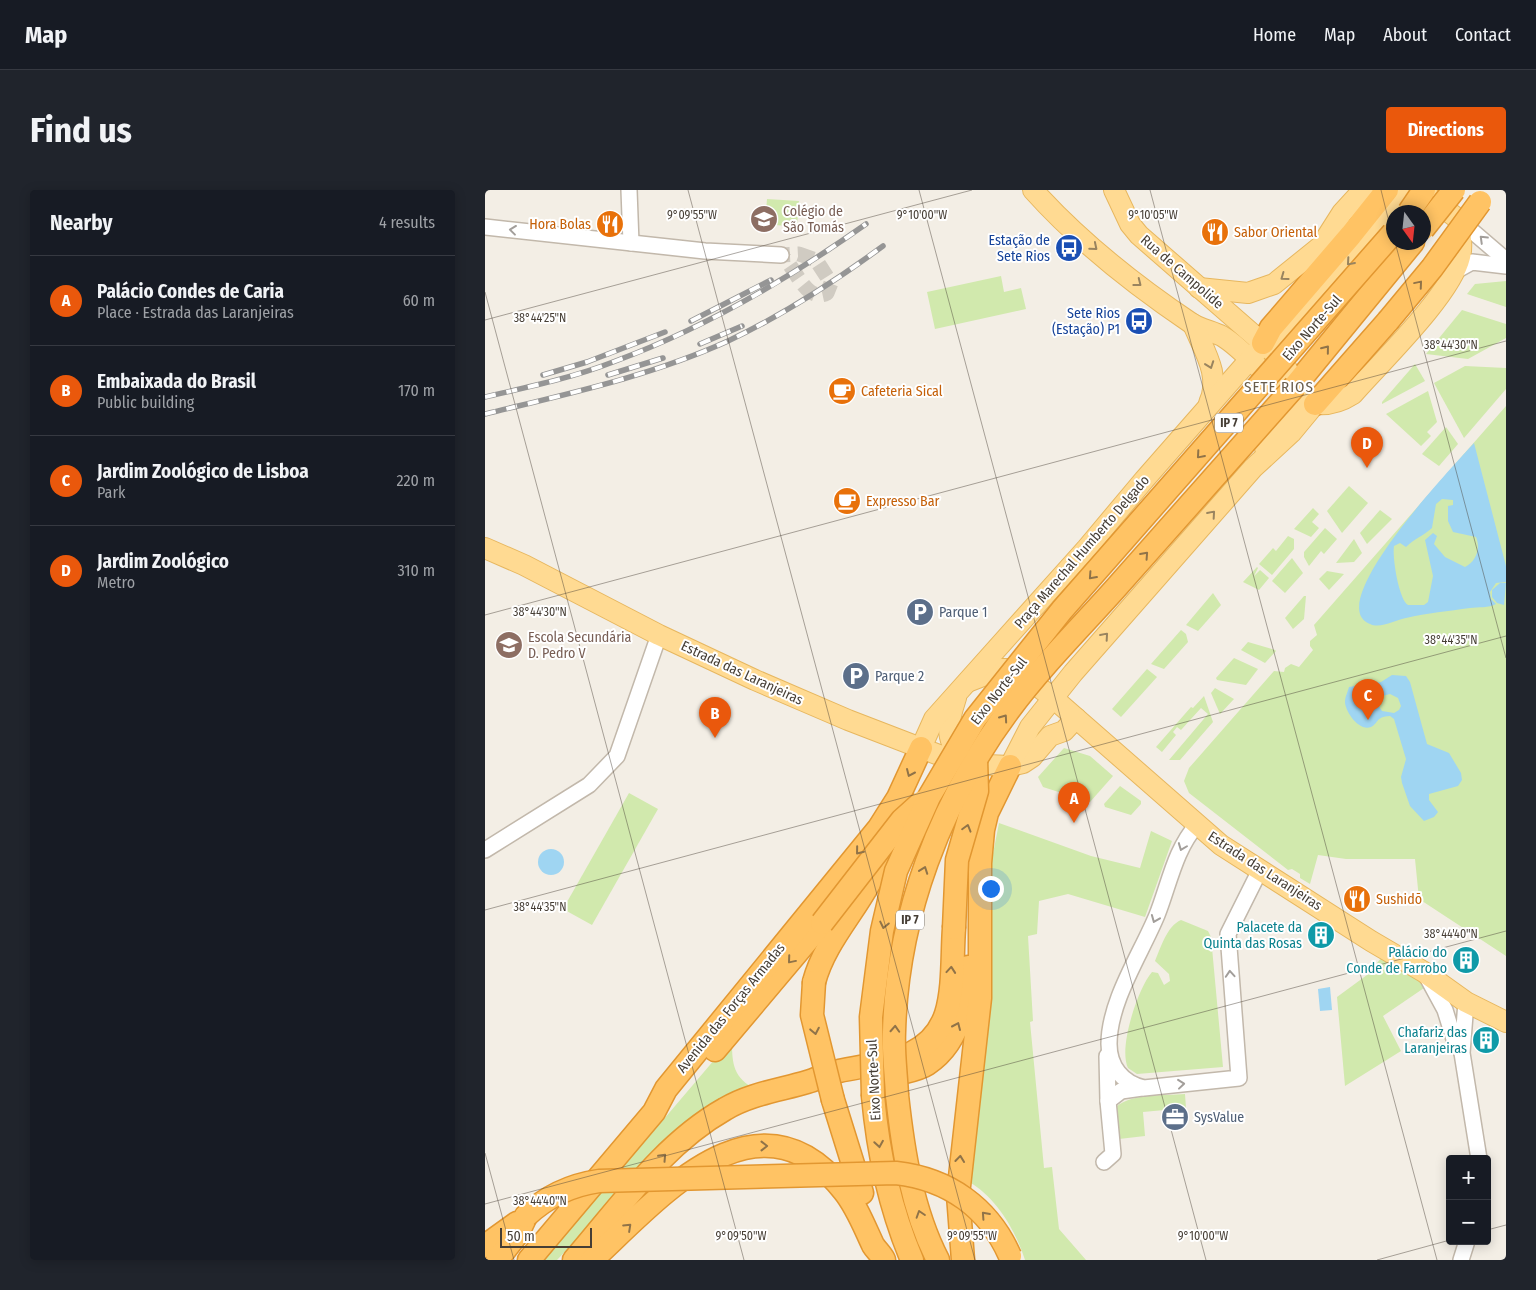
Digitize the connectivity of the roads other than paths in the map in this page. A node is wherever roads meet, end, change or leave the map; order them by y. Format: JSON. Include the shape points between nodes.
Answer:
{"nodes":[{"id":1,"x":629,"y":190,"type":"edge"},
{"id":2,"x":1033,"y":190,"type":"edge"},
{"id":3,"x":1114,"y":190,"type":"edge"},
{"id":4,"x":1363,"y":190,"type":"edge"},
{"id":5,"x":1387,"y":190,"type":"edge"},
{"id":6,"x":1453,"y":190,"type":"edge"},
{"id":7,"x":1427,"y":194,"type":"edge"},
{"id":8,"x":1484,"y":196,"type":"edge"},
{"id":9,"x":1416,"y":205,"type":"edge"},
{"id":10,"x":1431,"y":219,"type":"edge"},
{"id":11,"x":1458,"y":219,"type":"junction"},
{"id":12,"x":485,"y":227,"type":"edge"},
{"id":13,"x":1386,"y":241,"type":"edge"},
{"id":14,"x":631,"y":244,"type":"junction"},
{"id":15,"x":1406,"y":250,"type":"edge"},
{"id":16,"x":781,"y":255,"type":"tunnel mouth"},
{"id":17,"x":1506,"y":260,"type":"edge"},
{"id":18,"x":1506,"y":266,"type":"edge"},
{"id":19,"x":1454,"y":272,"type":"junction"},
{"id":20,"x":1199,"y":288,"type":"junction"},
{"id":21,"x":1193,"y":324,"type":"junction"},
{"id":22,"x":1256,"y":351,"type":"junction"},
{"id":23,"x":1293,"y":396,"type":"junction"},
{"id":24,"x":1315,"y":404,"type":"junction"},
{"id":25,"x":1207,"y":408,"type":"junction"},
{"id":26,"x":1253,"y":468,"type":"junction"},
{"id":27,"x":485,"y":548,"type":"edge"},
{"id":28,"x":659,"y":635,"type":"junction"},
{"id":29,"x":970,"y":681,"type":"junction"},
{"id":30,"x":957,"y":696,"type":"junction"},
{"id":31,"x":1065,"y":709,"type":"junction"},
{"id":32,"x":921,"y":748,"type":"junction"},
{"id":33,"x":968,"y":757,"type":"junction"},
{"id":34,"x":1010,"y":766,"type":"junction"},
{"id":35,"x":929,"y":797,"type":"junction"},
{"id":36,"x":898,"y":798,"type":"junction"},
{"id":37,"x":1197,"y":825,"type":"junction"},
{"id":38,"x":485,"y":850,"type":"edge"},
{"id":39,"x":980,"y":863,"type":"junction"},
{"id":40,"x":1260,"y":870,"type":"junction"},
{"id":41,"x":1424,"y":972,"type":"junction"},
{"id":42,"x":1466,"y":1002,"type":"junction"},
{"id":43,"x":1448,"y":1018,"type":"junction"},
{"id":44,"x":1506,"y":1022,"type":"edge"},
{"id":45,"x":1109,"y":1042,"type":"junction"},
{"id":46,"x":1462,"y":1052,"type":"junction"},
{"id":47,"x":808,"y":1082,"type":"junction"},
{"id":48,"x":1144,"y":1088,"type":"junction"},
{"id":49,"x":1108,"y":1101,"type":"junction"},
{"id":50,"x":653,"y":1112,"type":"junction"},
{"id":51,"x":1478,"y":1155,"type":"edge"},
{"id":52,"x":1104,"y":1162,"type":"dead end"},
{"id":53,"x":519,"y":1221,"type":"junction"},
{"id":54,"x":1466,"y":1245,"type":"edge"},
{"id":55,"x":485,"y":1246,"type":"edge"},
{"id":56,"x":883,"y":1258,"type":"edge"},
{"id":57,"x":1011,"y":1258,"type":"edge"},
{"id":58,"x":497,"y":1260,"type":"edge"},
{"id":59,"x":529,"y":1260,"type":"edge"},
{"id":60,"x":574,"y":1260,"type":"edge"},
{"id":61,"x":592,"y":1260,"type":"edge"},
{"id":62,"x":911,"y":1260,"type":"edge"},
{"id":63,"x":938,"y":1260,"type":"edge"},
{"id":64,"x":963,"y":1260,"type":"edge"},
{"id":65,"x":1461,"y":1260,"type":"edge"}],
"edges":[{"from":1,"to":14,"type":"street"},
{"from":2,"to":21,"type":"main road","one_way":true,"via":[[1050,209],[1118,267]]},
{"from":3,"to":20,"type":"main road","name":"Rua de Campolide","via":[[1130,224],[1139,235]]},
{"from":4,"to":20,"type":"main road","one_way":true,"via":[[1342,213],[1321,246],[1274,284],[1249,293]]},
{"from":5,"to":22,"type":"highway","via":[[1271,328]]},
{"from":6,"to":10,"type":"highway","bridge":true},
{"from":7,"to":9,"type":"highway","bridge":true},
{"from":7,"to":11,"type":"main road"},
{"from":7,"to":22,"type":"main road","one_way":true,"via":[[1405,196],[1389,203],[1355,256],[1283,339]]},
{"from":24,"to":8,"type":"highway","one_way":true,"bridge":true,"via":[[1432,268]]},
{"from":17,"to":11,"type":"street","one_way":true},
{"from":11,"to":19,"type":"main road","via":[[1462,248]]},
{"from":14,"to":12,"type":"street","one_way":true},
{"from":13,"to":35,"type":"highway","name":"Eixo Norte-Sul","number":"IP 7","one_way":true,"bridge":true,"via":[[1062,610],[975,720]]},
{"from":14,"to":16,"type":"street"},
{"from":33,"to":15,"type":"highway","name":"Eixo Norte-Sul","number":"IP 7","one_way":true,"bridge":true,"via":[[1295,386]]},
{"from":18,"to":19,"type":"street","via":[[1472,262]]},
{"from":19,"to":24,"type":"main road","via":[[1435,302],[1353,394],[1336,402]]},
{"from":20,"to":22,"type":"main road","name":"Rua de Campolide"},
{"from":21,"to":22,"type":"main road"},
{"from":21,"to":25,"type":"main road","one_way":true,"via":[[1214,379],[1213,395]]},
{"from":22,"to":23,"type":"main road","via":[[1280,358],[1292,379]]},
{"from":22,"to":25,"type":"main road","name":"Praça Marechal Humberto Delgado"},
{"from":23,"to":24,"type":"main road"},
{"from":23,"to":26,"type":"main road"},
{"from":24,"to":26,"type":"main road"},
{"from":25,"to":26,"type":"main road","via":[[1253,438],[1257,449]]},
{"from":25,"to":29,"type":"main road","name":"Praça Marechal Humberto Delgado"},
{"from":31,"to":26,"type":"main road","one_way":true},
{"from":27,"to":28,"type":"main road","name":"Estrada das Laranjeiras"},
{"from":28,"to":32,"type":"main road","name":"Estrada das Laranjeiras","via":[[771,688]]},
{"from":28,"to":38,"type":"street","via":[[617,756],[589,785]]},
{"from":29,"to":30,"type":"main road","name":"Praça Marechal Humberto Delgado"},
{"from":29,"to":31,"type":"main road","name":"Estrada das Laranjeiras","via":[[1001,669],[1011,669]]},
{"from":30,"to":32,"type":"main road","name":"Praça Marechal Humberto Delgado","via":[[934,719]]},
{"from":30,"to":33,"type":"main road","via":[[948,728],[951,742]]},
{"from":31,"to":34,"type":"main road","via":[[1030,727]]},
{"from":31,"to":34,"type":"main road","via":[[1064,731],[1050,736],[1023,763]]},
{"from":31,"to":37,"type":"main road","name":"Estrada das Laranjeiras"},
{"from":32,"to":33,"type":"main road","name":"Estrada das Laranjeiras","via":[[939,755]]},
{"from":32,"to":36,"type":"highway","name":"Avenida das Forças Armadas","one_way":true},
{"from":33,"to":34,"type":"main road","name":"Estrada das Laranjeiras","via":[[976,763]]},
{"from":47,"to":33,"type":"highway","one_way":true,"bridge":true,"via":[[839,1071],[878,1065],[918,1051],[931,1040],[946,1014],[957,860],[977,791]]},
{"from":63,"to":33,"type":"highway","name":"Eixo Norte-Sul","number":"IP 7","one_way":true,"bridge":true,"via":[[912,1186],[897,1095],[894,1032],[901,961],[915,896]]},
{"from":34,"to":39,"type":"highway","via":[[987,813]]},
{"from":35,"to":50,"type":"highway","one_way":true,"bridge":true,"via":[[902,820],[822,923],[679,1093]]},
{"from":35,"to":62,"type":"highway","name":"Eixo Norte-Sul","number":"IP 7","one_way":true,"bridge":true,"via":[[896,871],[883,930],[871,1017],[873,1096],[885,1176]]},
{"from":36,"to":50,"type":"highway","name":"Avenida das Forças Armadas","one_way":true,"via":[[879,828],[666,1089]]},
{"from":36,"to":56,"type":"highway","one_way":true,"bridge":true,"via":[[873,877],[822,959],[814,982],[812,1015],[833,1100]]},
{"from":37,"to":40,"type":"main road","name":"Estrada das Laranjeiras"},
{"from":37,"to":45,"type":"street","one_way":true,"via":[[1186,837],[1147,940],[1119,998]]},
{"from":47,"to":39,"type":"highway","one_way":true,"via":[[882,1079],[926,1065],[949,1043],[961,1018],[968,982],[970,909]]},
{"from":64,"to":39,"type":"highway","one_way":true,"via":[[958,1195],[980,998]]},
{"from":40,"to":41,"type":"main road","name":"Estrada das Laranjeiras"},
{"from":48,"to":40,"type":"street","one_way":true,"via":[[1239,1078],[1228,934]]},
{"from":41,"to":42,"type":"main road","name":"Estrada das Laranjeiras"},
{"from":41,"to":43,"type":"street"},
{"from":42,"to":43,"type":"street","via":[[1454,1009]]},
{"from":42,"to":44,"type":"main road","name":"Estrada das Laranjeiras"},
{"from":42,"to":46,"type":"street"},
{"from":43,"to":46,"type":"street","via":[[1454,1040]]},
{"from":45,"to":48,"type":"street","via":[[1112,1063],[1118,1073],[1129,1083]]},
{"from":45,"to":49,"type":"street"},
{"from":46,"to":51,"type":"street"},
{"from":60,"to":47,"type":"highway","one_way":true,"via":[[681,1138],[726,1108],[761,1094]]},
{"from":48,"to":49,"type":"street","via":[[1121,1091]]},
{"from":49,"to":52,"type":"street","via":[[1113,1154]]},
{"from":50,"to":59,"type":"highway","name":"Avenida das Forças Armadas"},
{"from":53,"to":55,"type":"highway"},
{"from":57,"to":53,"type":"highway","one_way":true,"bridge":true,"via":[[998,1232],[971,1202],[936,1182],[897,1173],[599,1181],[565,1190],[544,1201]]},
{"from":53,"to":58,"type":"highway","via":[[518,1233]]},
{"from":54,"to":65,"type":"street"},
{"from":61,"to":56,"type":"highway","one_way":true,"via":[[693,1171],[728,1152],[763,1145],[788,1148],[828,1173],[852,1201],[874,1247]]}]}
